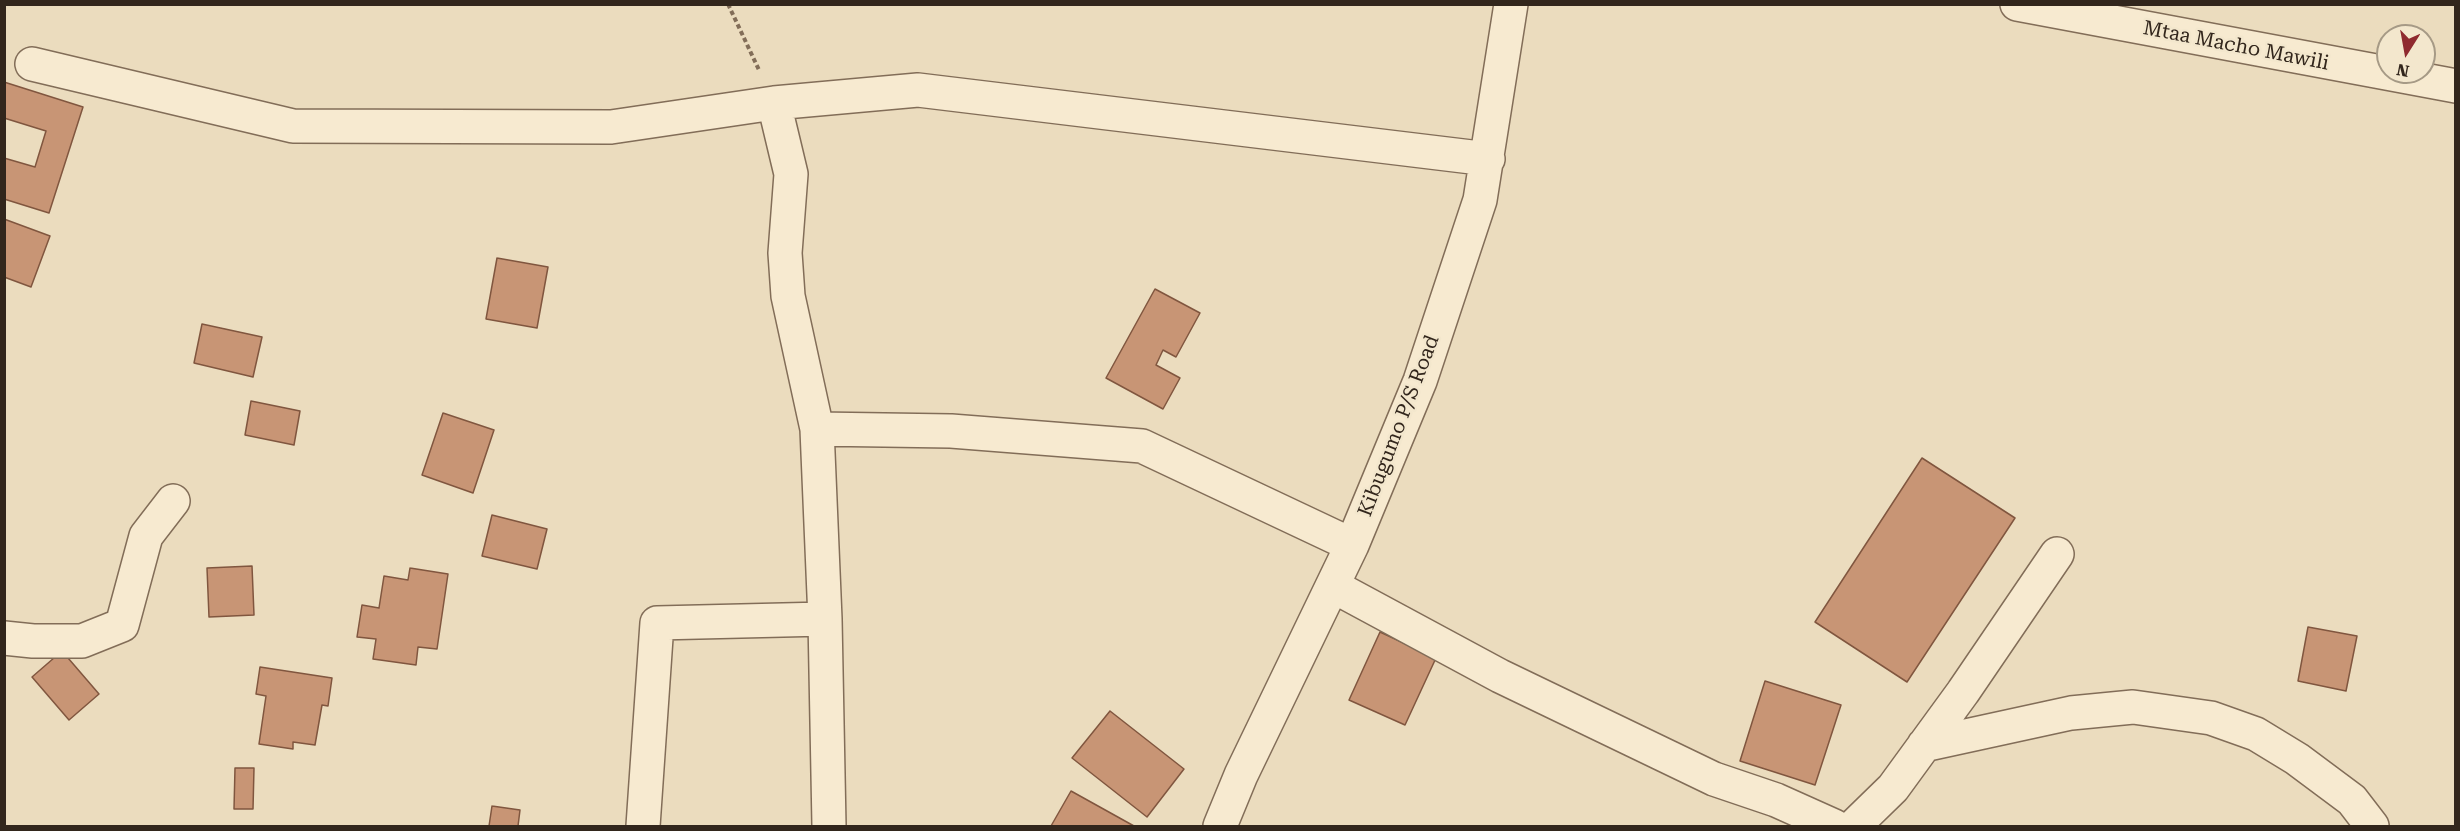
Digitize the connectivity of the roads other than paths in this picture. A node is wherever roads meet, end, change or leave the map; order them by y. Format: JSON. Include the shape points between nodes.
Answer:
{"nodes":[{"id":1,"x":1511,"y":4,"type":"edge"},
{"id":2,"x":2017,"y":4,"type":"edge"},
{"id":3,"x":32,"y":64,"type":"dead end"},
{"id":4,"x":2456,"y":86,"type":"edge"},
{"id":5,"x":774,"y":103,"type":"junction"},
{"id":6,"x":1488,"y":159,"type":"junction"},
{"id":7,"x":817,"y":429,"type":"junction"},
{"id":8,"x":173,"y":501,"type":"dead end"},
{"id":9,"x":1352,"y":545,"type":"junction"},
{"id":10,"x":2057,"y":554,"type":"dead end"},
{"id":11,"x":1333,"y":586,"type":"junction"},
{"id":12,"x":825,"y":619,"type":"junction"},
{"id":13,"x":4,"y":638,"type":"edge"},
{"id":14,"x":1924,"y":745,"type":"junction"},
{"id":15,"x":643,"y":826,"type":"edge"},
{"id":16,"x":829,"y":826,"type":"edge"},
{"id":17,"x":1220,"y":826,"type":"edge"},
{"id":18,"x":1834,"y":826,"type":"edge"},
{"id":19,"x":1854,"y":826,"type":"edge"},
{"id":20,"x":2372,"y":826,"type":"edge"}],
"edges":[{"from":1,"to":6,"type":"street","name":"Kibugumo P/S Road"},
{"from":2,"to":4,"type":"street","name":"Mtaa Macho Mawili"},
{"from":3,"to":5,"type":"street","via":[[293,126],[611,127]]},
{"from":5,"to":6,"type":"street","via":[[918,90]]},
{"from":5,"to":7,"type":"street","via":[[791,174],[785,253],[788,296]]},
{"from":6,"to":9,"type":"street","name":"Kibugumo P/S Road","via":[[1480,200],[1420,381]]},
{"from":7,"to":9,"type":"street","via":[[951,431],[1142,446]]},
{"from":7,"to":12,"type":"street"},
{"from":8,"to":13,"type":"street","via":[[146,536],[122,625],[82,641]]},
{"from":9,"to":11,"type":"street","name":"Kibugumo P/S Road"},
{"from":10,"to":14,"type":"street"},
{"from":11,"to":17,"type":"street","name":"Kibugumo P/S Road","via":[[1241,774]]},
{"from":11,"to":18,"type":"street","via":[[1500,676],[1714,779],[1776,800]]},
{"from":12,"to":15,"type":"street","via":[[657,622]]},
{"from":12,"to":16,"type":"street"},
{"from":14,"to":19,"type":"street","via":[[1893,788]]},
{"from":14,"to":20,"type":"street","via":[[2071,713],[2133,707],[2211,718],[2256,734],[2297,759],[2352,800]]}]}
